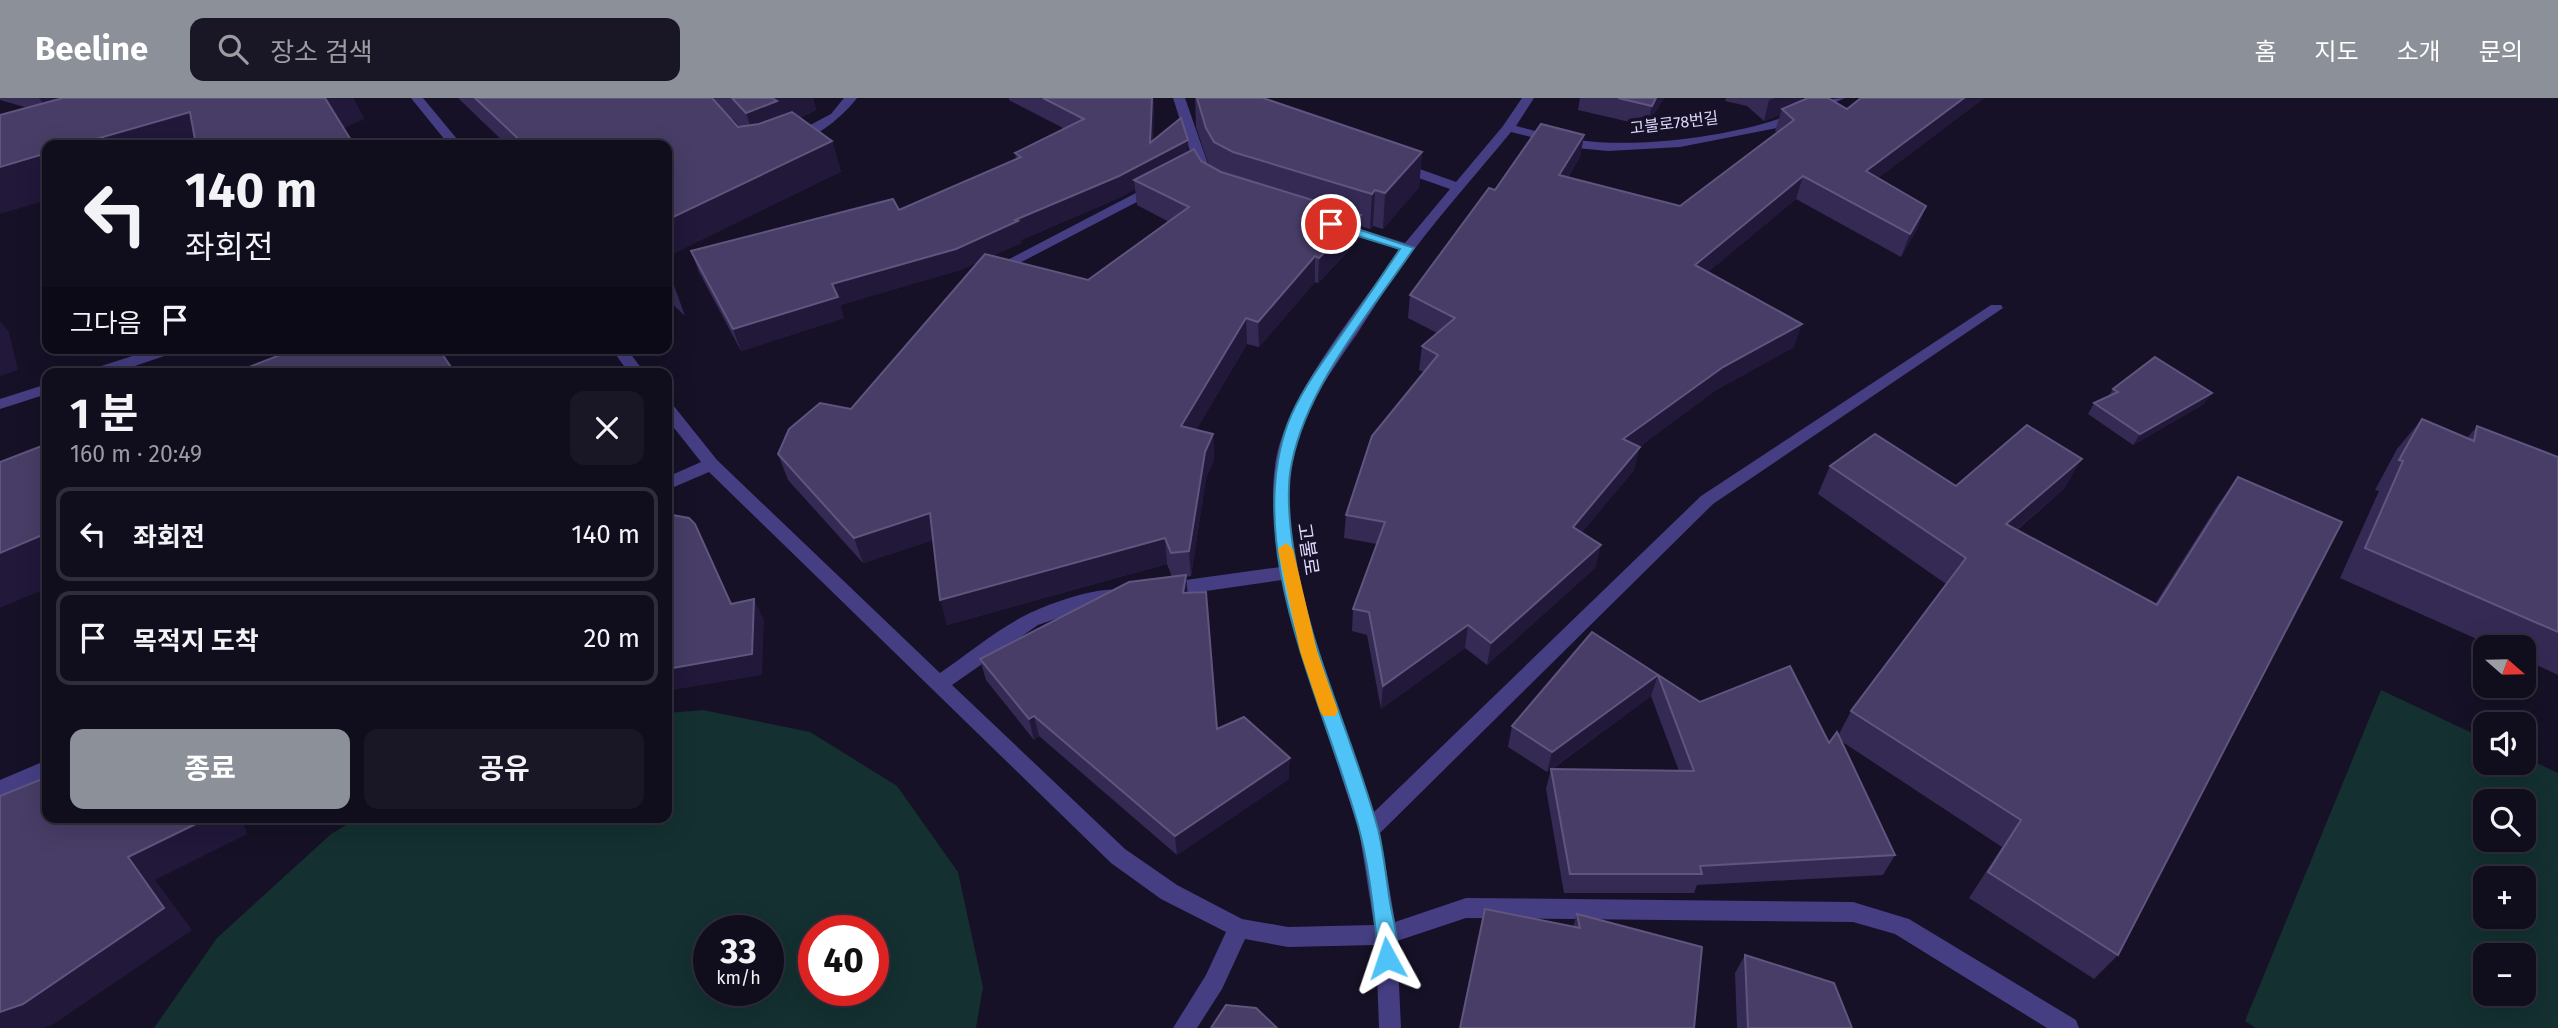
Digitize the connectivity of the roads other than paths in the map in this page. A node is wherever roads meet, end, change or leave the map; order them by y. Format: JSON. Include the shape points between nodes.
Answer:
{"nodes":[{"id":1,"x":417,"y":98,"type":"edge"},
{"id":2,"x":851,"y":98,"type":"edge"},
{"id":3,"x":1179,"y":98,"type":"edge"},
{"id":4,"x":1528,"y":98,"type":"edge"},
{"id":5,"x":1839,"y":98,"type":"edge"},
{"id":6,"x":1508,"y":128,"type":"junction"},
{"id":7,"x":452,"y":140,"type":"edge"},
{"id":8,"x":785,"y":141,"type":"edge"},
{"id":9,"x":1391,"y":163,"type":"edge"},
{"id":10,"x":1186,"y":170,"type":"junction"},
{"id":11,"x":1218,"y":186,"type":"edge"},
{"id":12,"x":1457,"y":187,"type":"junction"},
{"id":13,"x":1318,"y":220,"type":"edge"},
{"id":14,"x":1408,"y":248,"type":"junction"},
{"id":15,"x":1002,"y":267,"type":"edge"},
{"id":16,"x":1996,"y":308,"type":"dead end"},
{"id":17,"x":155,"y":354,"type":"edge"},
{"id":18,"x":623,"y":354,"type":"edge"},
{"id":19,"x":112,"y":368,"type":"edge"},
{"id":20,"x":633,"y":368,"type":"edge"},
{"id":21,"x":42,"y":391,"type":"edge"},
{"id":22,"x":0,"y":404,"type":"edge"},
{"id":23,"x":672,"y":415,"type":"edge"},
{"id":24,"x":711,"y":464,"type":"junction"},
{"id":25,"x":672,"y":482,"type":"edge"},
{"id":26,"x":1289,"y":572,"type":"junction"},
{"id":27,"x":939,"y":684,"type":"junction"},
{"id":28,"x":42,"y":770,"type":"edge"},
{"id":29,"x":0,"y":789,"type":"edge"},
{"id":30,"x":1369,"y":830,"type":"junction"},
{"id":31,"x":1239,"y":928,"type":"junction"},
{"id":32,"x":1386,"y":935,"type":"junction"},
{"id":33,"x":1184,"y":1028,"type":"edge"},
{"id":34,"x":1390,"y":1028,"type":"edge"},
{"id":35,"x":2068,"y":1028,"type":"edge"}],
"edges":[{"from":1,"to":7,"type":"street"},
{"from":2,"to":8,"type":"street","via":[[835,117]]},
{"from":3,"to":10,"type":"street"},
{"from":4,"to":6,"type":"street","name":"고불로"},
{"from":5,"to":6,"type":"street","name":"고불로78번길","via":[[1773,125],[1680,143],[1608,147]]},
{"from":6,"to":12,"type":"street","name":"고불로"},
{"from":9,"to":12,"type":"street"},
{"from":10,"to":11,"type":"street"},
{"from":10,"to":15,"type":"street"},
{"from":12,"to":14,"type":"street","name":"고불로"},
{"from":13,"to":14,"type":"street"},
{"from":14,"to":26,"type":"street","name":"고불로","via":[[1321,374],[1296,421],[1283,464],[1281,513]]},
{"from":16,"to":30,"type":"street","via":[[1707,500]]},
{"from":17,"to":19,"type":"street"},
{"from":18,"to":20,"type":"street"},
{"from":21,"to":22,"type":"street"},
{"from":23,"to":24,"type":"street"},
{"from":24,"to":25,"type":"street"},
{"from":24,"to":27,"type":"street"},
{"from":26,"to":27,"type":"street","via":[[1088,600],[1031,620]]},
{"from":26,"to":30,"type":"street","name":"고불로","via":[[1309,651]]},
{"from":27,"to":31,"type":"street","via":[[1118,856],[1169,892]]},
{"from":28,"to":29,"type":"street"},
{"from":30,"to":32,"type":"street","name":"고불로"},
{"from":31,"to":32,"type":"street","via":[[1288,937]]},
{"from":31,"to":33,"type":"street","via":[[1214,982]]},
{"from":32,"to":34,"type":"street","name":"고불로"},
{"from":32,"to":35,"type":"street","via":[[1466,908],[1853,912],[1901,926]]}]}
